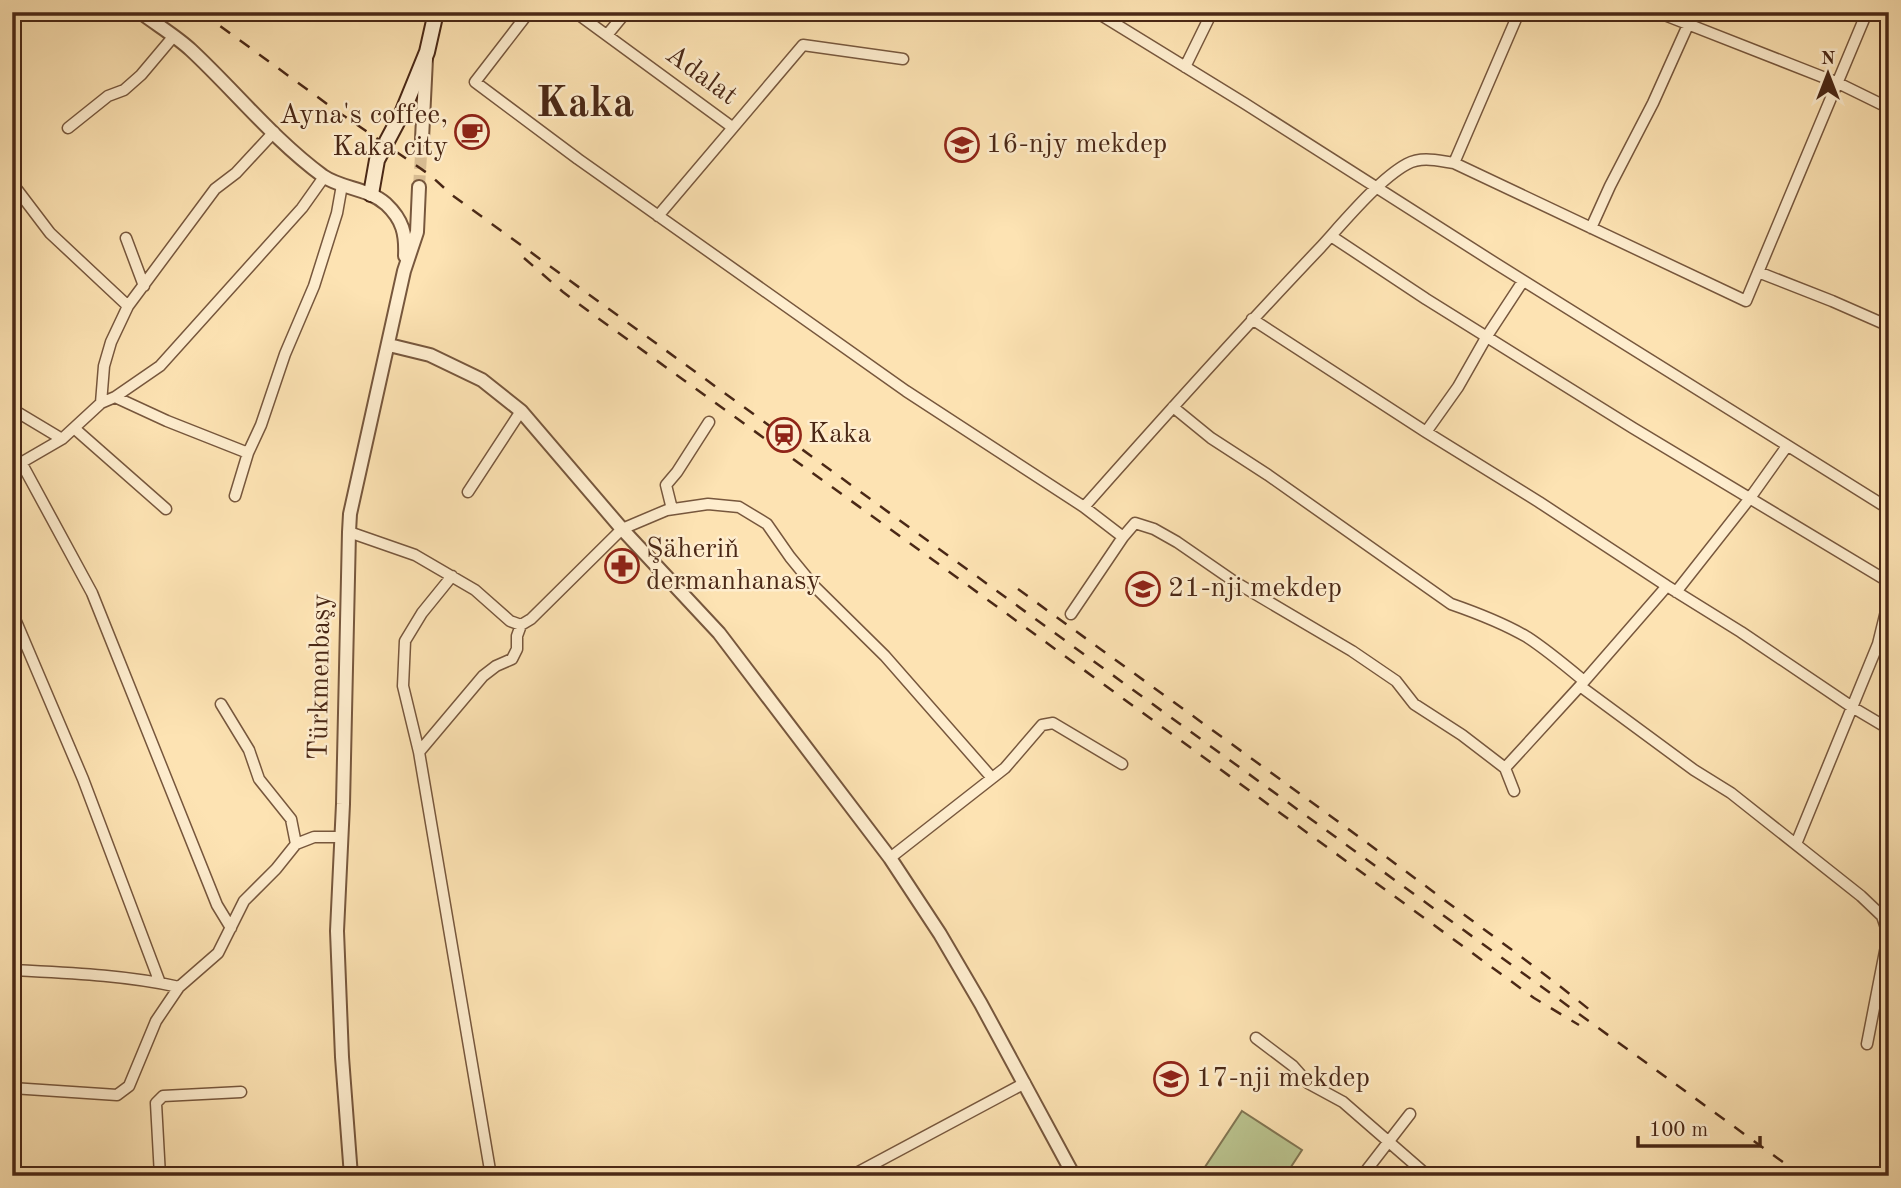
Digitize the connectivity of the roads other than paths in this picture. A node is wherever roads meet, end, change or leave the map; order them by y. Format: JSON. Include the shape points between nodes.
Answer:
{"nodes":[{"id":1,"x":140,"y":12,"type":"edge"},
{"id":2,"x":436,"y":12,"type":"edge"},
{"id":3,"x":529,"y":12,"type":"edge"},
{"id":4,"x":575,"y":12,"type":"edge"},
{"id":5,"x":626,"y":12,"type":"edge"},
{"id":6,"x":1096,"y":12,"type":"edge"},
{"id":7,"x":1212,"y":12,"type":"edge"},
{"id":8,"x":1519,"y":12,"type":"edge"},
{"id":9,"x":1657,"y":12,"type":"edge"},
{"id":10,"x":1867,"y":12,"type":"edge"},
{"id":11,"x":1688,"y":25,"type":"junction"},
{"id":12,"x":607,"y":35,"type":"junction"},
{"id":13,"x":173,"y":37,"type":"junction"},
{"id":14,"x":427,"y":52,"type":"junction"},
{"id":15,"x":903,"y":59,"type":"dead end"},
{"id":16,"x":1185,"y":67,"type":"junction"},
{"id":17,"x":1838,"y":83,"type":"junction"},
{"id":18,"x":1889,"y":108,"type":"edge"},
{"id":19,"x":732,"y":127,"type":"junction"},
{"id":20,"x":68,"y":128,"type":"dead end"},
{"id":21,"x":274,"y":132,"type":"junction"},
{"id":22,"x":422,"y":139,"type":"tunnel mouth"},
{"id":23,"x":1454,"y":163,"type":"junction"},
{"id":24,"x":324,"y":177,"type":"junction"},
{"id":25,"x":12,"y":183,"type":"edge"},
{"id":26,"x":342,"y":185,"type":"junction"},
{"id":27,"x":419,"y":187,"type":"tunnel mouth"},
{"id":28,"x":1377,"y":188,"type":"junction"},
{"id":29,"x":371,"y":194,"type":"junction"},
{"id":30,"x":658,"y":216,"type":"junction"},
{"id":31,"x":1591,"y":228,"type":"junction"},
{"id":32,"x":1331,"y":236,"type":"junction"},
{"id":33,"x":126,"y":238,"type":"dead end"},
{"id":34,"x":404,"y":271,"type":"junction"},
{"id":35,"x":1758,"y":272,"type":"junction"},
{"id":36,"x":1523,"y":281,"type":"junction"},
{"id":37,"x":144,"y":286,"type":"junction"},
{"id":38,"x":128,"y":306,"type":"junction"},
{"id":39,"x":1252,"y":320,"type":"junction"},
{"id":40,"x":1889,"y":326,"type":"edge"},
{"id":41,"x":1487,"y":336,"type":"junction"},
{"id":42,"x":389,"y":345,"type":"junction"},
{"id":43,"x":115,"y":397,"type":"junction"},
{"id":44,"x":101,"y":403,"type":"junction"},
{"id":45,"x":1173,"y":407,"type":"junction"},
{"id":46,"x":12,"y":409,"type":"edge"},
{"id":47,"x":521,"y":411,"type":"junction"},
{"id":48,"x":709,"y":422,"type":"dead end"},
{"id":49,"x":74,"y":428,"type":"junction"},
{"id":50,"x":1426,"y":432,"type":"junction"},
{"id":51,"x":62,"y":439,"type":"junction"},
{"id":52,"x":1787,"y":446,"type":"junction"},
{"id":53,"x":248,"y":453,"type":"junction"},
{"id":54,"x":17,"y":466,"type":"edge"},
{"id":55,"x":468,"y":492,"type":"dead end"},
{"id":56,"x":235,"y":496,"type":"dead end"},
{"id":57,"x":1750,"y":498,"type":"junction"},
{"id":58,"x":1084,"y":507,"type":"junction"},
{"id":59,"x":166,"y":509,"type":"dead end"},
{"id":60,"x":672,"y":509,"type":"junction"},
{"id":61,"x":1889,"y":509,"type":"edge"},
{"id":62,"x":622,"y":528,"type":"junction"},
{"id":63,"x":349,"y":532,"type":"junction"},
{"id":64,"x":1123,"y":537,"type":"junction"},
{"id":65,"x":452,"y":576,"type":"junction"},
{"id":66,"x":1889,"y":582,"type":"edge"},
{"id":67,"x":1671,"y":589,"type":"junction"},
{"id":68,"x":1889,"y":599,"type":"edge"},
{"id":69,"x":12,"y":612,"type":"edge"},
{"id":70,"x":1071,"y":614,"type":"dead end"},
{"id":71,"x":520,"y":625,"type":"junction"},
{"id":72,"x":1582,"y":684,"type":"junction"},
{"id":73,"x":221,"y":704,"type":"dead end"},
{"id":74,"x":1852,"y":707,"type":"junction"},
{"id":75,"x":1889,"y":729,"type":"edge"},
{"id":76,"x":419,"y":752,"type":"junction"},
{"id":77,"x":1122,"y":764,"type":"dead end"},
{"id":78,"x":1505,"y":768,"type":"junction"},
{"id":79,"x":992,"y":778,"type":"junction"},
{"id":80,"x":1514,"y":791,"type":"dead end"},
{"id":81,"x":342,"y":837,"type":"junction"},
{"id":82,"x":296,"y":844,"type":"junction"},
{"id":83,"x":1796,"y":844,"type":"junction"},
{"id":84,"x":890,"y":858,"type":"junction"},
{"id":85,"x":231,"y":928,"type":"junction"},
{"id":86,"x":1888,"y":937,"type":"edge"},
{"id":87,"x":12,"y":970,"type":"edge"},
{"id":88,"x":160,"y":983,"type":"junction"},
{"id":89,"x":179,"y":988,"type":"junction"},
{"id":90,"x":1256,"y":1038,"type":"dead end"},
{"id":91,"x":1867,"y":1044,"type":"dead end"},
{"id":92,"x":1025,"y":1083,"type":"junction"},
{"id":93,"x":12,"y":1088,"type":"edge"},
{"id":94,"x":241,"y":1092,"type":"dead end"},
{"id":95,"x":1410,"y":1114,"type":"dead end"},
{"id":96,"x":1390,"y":1141,"type":"junction"},
{"id":97,"x":160,"y":1176,"type":"edge"},
{"id":98,"x":351,"y":1176,"type":"edge"},
{"id":99,"x":491,"y":1176,"type":"edge"},
{"id":100,"x":851,"y":1176,"type":"edge"},
{"id":101,"x":1074,"y":1176,"type":"edge"},
{"id":102,"x":1362,"y":1176,"type":"edge"},
{"id":103,"x":1427,"y":1176,"type":"edge"}],
"edges":[{"from":1,"to":13,"type":"street"},
{"from":2,"to":14,"type":"main road"},
{"from":3,"to":30,"type":"street","via":[[475,82]]},
{"from":4,"to":12,"type":"street","name":"Adalat"},
{"from":5,"to":12,"type":"street"},
{"from":6,"to":16,"type":"street"},
{"from":7,"to":16,"type":"street"},
{"from":8,"to":23,"type":"street"},
{"from":9,"to":11,"type":"street"},
{"from":10,"to":17,"type":"street"},
{"from":11,"to":17,"type":"street"},
{"from":11,"to":31,"type":"street"},
{"from":12,"to":19,"type":"street","name":"Adalat"},
{"from":13,"to":20,"type":"street","via":[[124,90],[108,96]]},
{"from":13,"to":21,"type":"street"},
{"from":14,"to":22,"type":"street"},
{"from":14,"to":29,"type":"main road","via":[[377,160]]},
{"from":15,"to":19,"type":"street","via":[[803,45]]},
{"from":16,"to":28,"type":"street"},
{"from":17,"to":18,"type":"street"},
{"from":17,"to":35,"type":"street"},
{"from":19,"to":30,"type":"street"},
{"from":21,"to":24,"type":"street"},
{"from":21,"to":37,"type":"street","via":[[215,189]]},
{"from":23,"to":28,"type":"street","via":[[1410,162]]},
{"from":23,"to":31,"type":"street"},
{"from":24,"to":26,"type":"street"},
{"from":24,"to":43,"type":"street","via":[[302,208],[160,366]]},
{"from":25,"to":38,"type":"street","via":[[50,233]]},
{"from":26,"to":29,"type":"street"},
{"from":26,"to":53,"type":"street","via":[[314,286]]},
{"from":27,"to":34,"type":"street","name":"Türkmenbaşy","via":[[416,232]]},
{"from":28,"to":32,"type":"street"},
{"from":28,"to":36,"type":"street"},
{"from":29,"to":34,"type":"street","via":[[400,220],[406,240]]},
{"from":30,"to":58,"type":"street","via":[[906,391]]},
{"from":31,"to":35,"type":"street","via":[[1746,301]]},
{"from":32,"to":39,"type":"street"},
{"from":32,"to":41,"type":"street"},
{"from":33,"to":37,"type":"street"},
{"from":34,"to":42,"type":"street","name":"Türkmenbaşy"},
{"from":35,"to":40,"type":"street"},
{"from":36,"to":41,"type":"street"},
{"from":36,"to":52,"type":"street"},
{"from":37,"to":38,"type":"street"},
{"from":38,"to":44,"type":"street","via":[[104,366]]},
{"from":39,"to":45,"type":"street"},
{"from":39,"to":50,"type":"street"},
{"from":41,"to":50,"type":"street"},
{"from":41,"to":57,"type":"street"},
{"from":42,"to":47,"type":"street","via":[[430,355],[482,380]]},
{"from":42,"to":63,"type":"street","name":"Türkmenbaşy"},
{"from":43,"to":44,"type":"street"},
{"from":43,"to":53,"type":"street"},
{"from":44,"to":49,"type":"street"},
{"from":45,"to":58,"type":"street"},
{"from":45,"to":72,"type":"street","via":[[1451,604],[1528,638]]},
{"from":46,"to":51,"type":"street"},
{"from":47,"to":55,"type":"street"},
{"from":47,"to":62,"type":"street"},
{"from":48,"to":60,"type":"street","via":[[666,485]]},
{"from":49,"to":51,"type":"street"},
{"from":49,"to":59,"type":"street"},
{"from":50,"to":67,"type":"street"},
{"from":51,"to":54,"type":"street"},
{"from":52,"to":57,"type":"street"},
{"from":52,"to":61,"type":"street"},
{"from":53,"to":56,"type":"street"},
{"from":54,"to":85,"type":"street","via":[[92,593],[217,905]]},
{"from":57,"to":66,"type":"street"},
{"from":57,"to":67,"type":"street"},
{"from":58,"to":64,"type":"street"},
{"from":60,"to":62,"type":"street"},
{"from":60,"to":79,"type":"street","via":[[738,506],[767,524],[813,584],[885,656]]},
{"from":62,"to":71,"type":"street"},
{"from":62,"to":84,"type":"street","via":[[719,634]]},
{"from":63,"to":65,"type":"street","via":[[415,555]]},
{"from":63,"to":81,"type":"street","name":"Türkmenbaşy"},
{"from":64,"to":70,"type":"street"},
{"from":64,"to":78,"type":"street","via":[[1135,523],[1177,542],[1396,681],[1414,704]]},
{"from":65,"to":71,"type":"street"},
{"from":65,"to":76,"type":"street","via":[[405,641],[403,686]]},
{"from":67,"to":72,"type":"street"},
{"from":67,"to":74,"type":"street"},
{"from":68,"to":74,"type":"street","via":[[1878,644]]},
{"from":69,"to":88,"type":"street","via":[[83,779]]},
{"from":71,"to":76,"type":"street","via":[[512,659],[483,676]]},
{"from":72,"to":78,"type":"street"},
{"from":72,"to":83,"type":"street"},
{"from":73,"to":82,"type":"street","via":[[249,750],[259,779],[291,819]]},
{"from":74,"to":75,"type":"street"},
{"from":74,"to":83,"type":"street"},
{"from":76,"to":99,"type":"street"},
{"from":77,"to":79,"type":"street","via":[[1053,723],[1042,725]]},
{"from":78,"to":80,"type":"street"},
{"from":79,"to":84,"type":"street"},
{"from":81,"to":82,"type":"street","via":[[314,837]]},
{"from":81,"to":98,"type":"street","name":"Türkmenbaşy","via":[[337,930]]},
{"from":82,"to":85,"type":"street","via":[[244,901]]},
{"from":83,"to":86,"type":"street","via":[[1882,916]]},
{"from":84,"to":92,"type":"street","via":[[940,934]]},
{"from":85,"to":89,"type":"street","via":[[218,953]]},
{"from":86,"to":91,"type":"street"},
{"from":87,"to":88,"type":"street"},
{"from":88,"to":89,"type":"street"},
{"from":89,"to":93,"type":"street","via":[[156,1021],[129,1086],[117,1095]]},
{"from":90,"to":96,"type":"street","via":[[1308,1083],[1343,1102]]},
{"from":92,"to":100,"type":"street"},
{"from":92,"to":101,"type":"street"},
{"from":94,"to":97,"type":"street","via":[[163,1096],[156,1103]]},
{"from":95,"to":96,"type":"street"},
{"from":96,"to":102,"type":"street"},
{"from":96,"to":103,"type":"street"}]}
